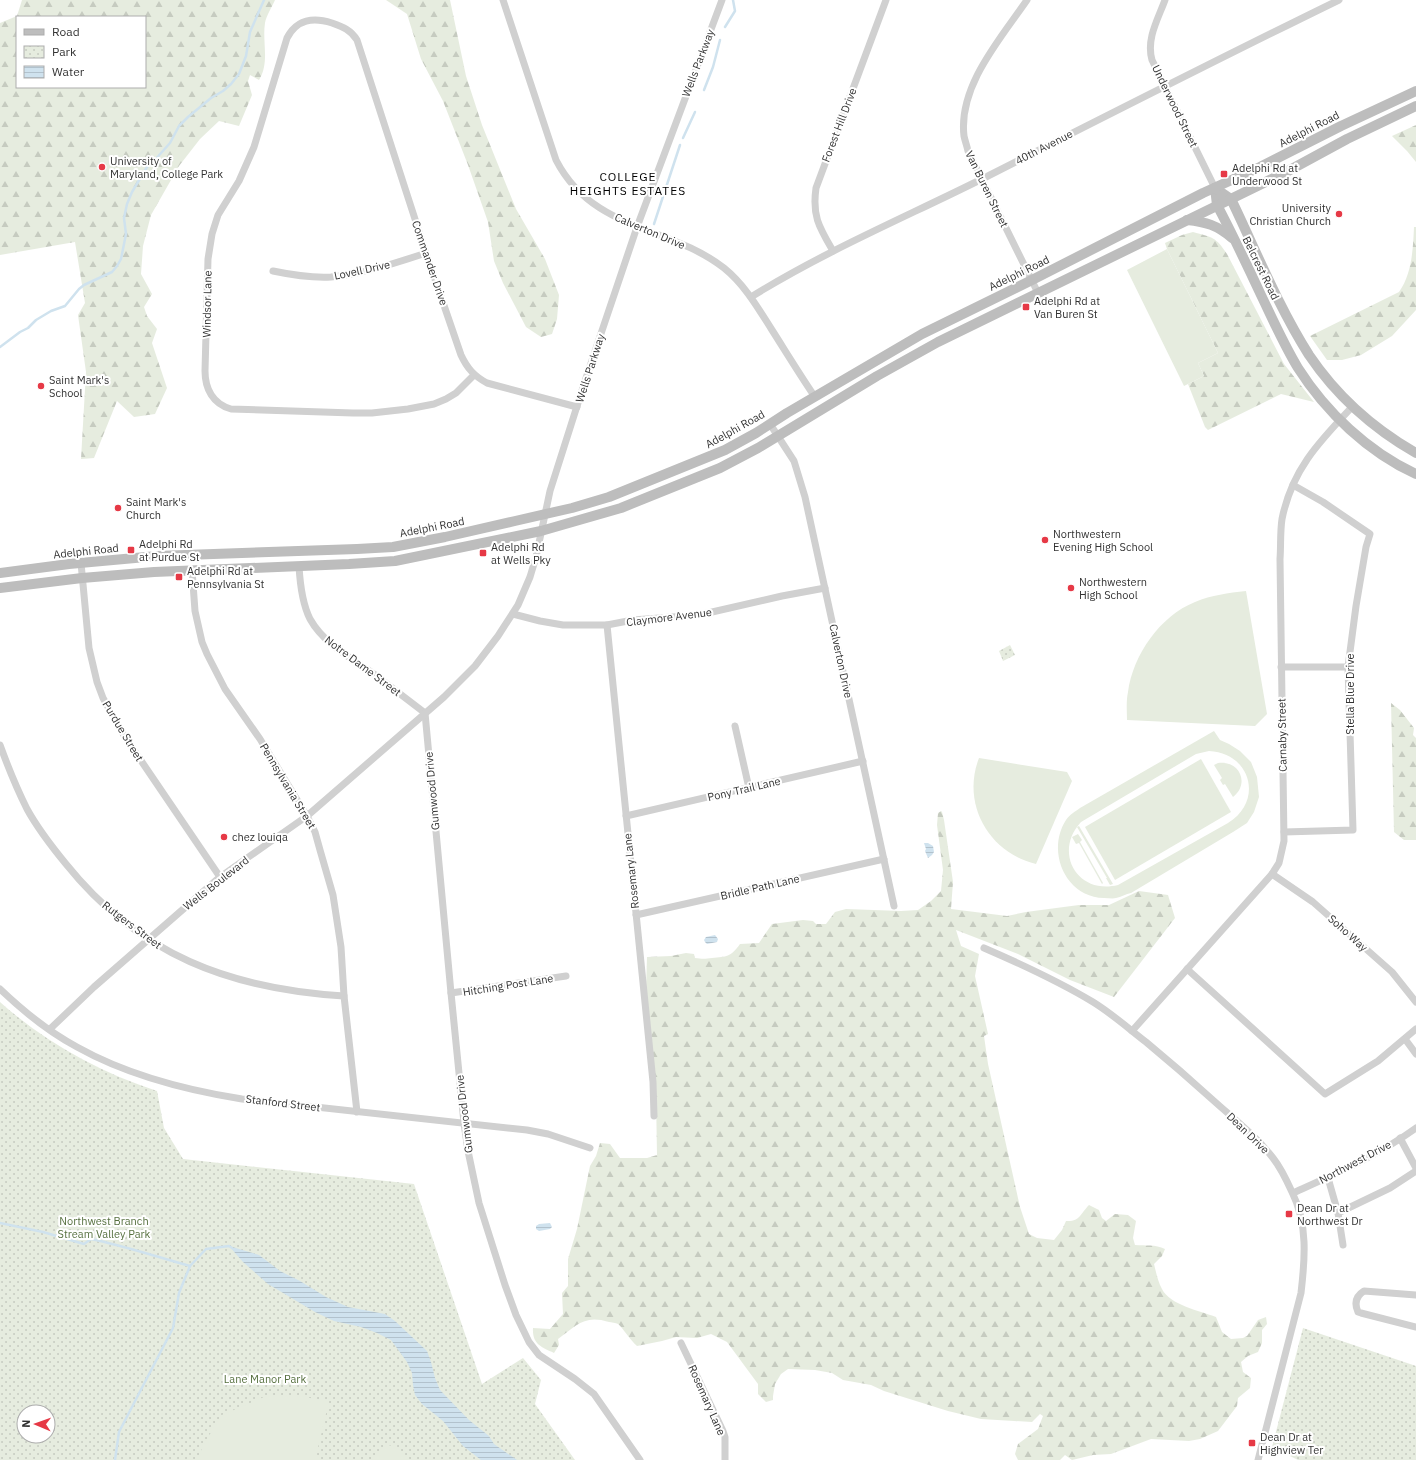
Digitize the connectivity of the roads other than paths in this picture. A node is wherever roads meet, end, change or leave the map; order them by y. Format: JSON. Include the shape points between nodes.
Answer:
{"nodes":[{"id":1,"x":503,"y":0,"type":"edge"},
{"id":2,"x":722,"y":0,"type":"edge"},
{"id":3,"x":886,"y":0,"type":"edge"},
{"id":4,"x":1027,"y":0,"type":"edge"},
{"id":5,"x":1165,"y":0,"type":"edge"},
{"id":6,"x":1339,"y":0,"type":"edge"},
{"id":7,"x":359,"y":45,"type":"joint"},
{"id":8,"x":1165,"y":86,"type":"junction"},
{"id":9,"x":1416,"y":91,"type":"edge"},
{"id":10,"x":1416,"y":106,"type":"edge"},
{"id":11,"x":982,"y":179,"type":"junction"},
{"id":12,"x":1215,"y":188,"type":"junction"},
{"id":13,"x":1231,"y":199,"type":"junction"},
{"id":14,"x":1217,"y":206,"type":"junction"},
{"id":15,"x":1186,"y":220,"type":"junction"},
{"id":16,"x":637,"y":227,"type":"junction"},
{"id":17,"x":1235,"y":241,"type":"junction"},
{"id":18,"x":833,"y":251,"type":"junction"},
{"id":19,"x":426,"y":253,"type":"junction"},
{"id":20,"x":273,"y":271,"type":"dead end"},
{"id":21,"x":1032,"y":280,"type":"junction"},
{"id":22,"x":1038,"y":293,"type":"junction"},
{"id":23,"x":751,"y":296,"type":"junction"},
{"id":24,"x":474,"y":375,"type":"junction"},
{"id":25,"x":815,"y":397,"type":"junction"},
{"id":26,"x":1353,"y":406,"type":"junction"},
{"id":27,"x":577,"y":407,"type":"junction"},
{"id":28,"x":1340,"y":420,"type":"junction"},
{"id":29,"x":770,"y":424,"type":"junction"},
{"id":30,"x":778,"y":436,"type":"junction"},
{"id":31,"x":1416,"y":453,"type":"edge"},
{"id":32,"x":1416,"y":474,"type":"edge"},
{"id":33,"x":1293,"y":485,"type":"junction"},
{"id":34,"x":544,"y":514,"type":"junction"},
{"id":35,"x":541,"y":531,"type":"junction"},
{"id":36,"x":80,"y":563,"type":"junction"},
{"id":37,"x":299,"y":566,"type":"junction"},
{"id":38,"x":192,"y":570,"type":"junction"},
{"id":39,"x":0,"y":573,"type":"edge"},
{"id":40,"x":82,"y":578,"type":"junction"},
{"id":41,"x":0,"y":588,"type":"edge"},
{"id":42,"x":826,"y":588,"type":"junction"},
{"id":43,"x":513,"y":614,"type":"junction"},
{"id":44,"x":607,"y":625,"type":"junction"},
{"id":45,"x":1282,"y":667,"type":"junction"},
{"id":46,"x":1348,"y":667,"type":"junction"},
{"id":47,"x":425,"y":713,"type":"junction"},
{"id":48,"x":736,"y":726,"type":"dead end"},
{"id":49,"x":0,"y":745,"type":"edge"},
{"id":50,"x":863,"y":761,"type":"junction"},
{"id":51,"x":749,"y":788,"type":"junction"},
{"id":52,"x":307,"y":816,"type":"junction"},
{"id":53,"x":626,"y":816,"type":"junction"},
{"id":54,"x":1284,"y":832,"type":"junction"},
{"id":55,"x":884,"y":859,"type":"junction"},
{"id":56,"x":1272,"y":874,"type":"junction"},
{"id":57,"x":220,"y":877,"type":"junction"},
{"id":58,"x":894,"y":906,"type":"dead end"},
{"id":59,"x":636,"y":915,"type":"junction"},
{"id":60,"x":148,"y":939,"type":"junction"},
{"id":61,"x":984,"y":948,"type":"dead end"},
{"id":62,"x":1187,"y":970,"type":"junction"},
{"id":63,"x":566,"y":976,"type":"dead end"},
{"id":64,"x":0,"y":989,"type":"edge"},
{"id":65,"x":451,"y":993,"type":"junction"},
{"id":66,"x":344,"y":996,"type":"junction"},
{"id":67,"x":1416,"y":1002,"type":"edge"},
{"id":68,"x":50,"y":1029,"type":"junction"},
{"id":69,"x":1416,"y":1029,"type":"edge"},
{"id":70,"x":1132,"y":1031,"type":"junction"},
{"id":71,"x":1405,"y":1039,"type":"junction"},
{"id":72,"x":1416,"y":1054,"type":"edge"},
{"id":73,"x":357,"y":1112,"type":"junction"},
{"id":74,"x":654,"y":1116,"type":"dead end"},
{"id":75,"x":464,"y":1123,"type":"junction"},
{"id":76,"x":1416,"y":1128,"type":"edge"},
{"id":77,"x":1400,"y":1138,"type":"junction"},
{"id":78,"x":590,"y":1148,"type":"dead end"},
{"id":79,"x":1416,"y":1168,"type":"edge"},
{"id":80,"x":1416,"y":1171,"type":"edge"},
{"id":81,"x":1328,"y":1178,"type":"junction"},
{"id":82,"x":1293,"y":1193,"type":"junction"},
{"id":83,"x":1338,"y":1213,"type":"junction"},
{"id":84,"x":1343,"y":1245,"type":"dead end"},
{"id":85,"x":1416,"y":1295,"type":"edge"},
{"id":86,"x":1416,"y":1327,"type":"edge"},
{"id":87,"x":681,"y":1343,"type":"dead end"},
{"id":88,"x":640,"y":1460,"type":"edge"},
{"id":89,"x":725,"y":1460,"type":"edge"},
{"id":90,"x":1258,"y":1460,"type":"edge"}],
"edges":[{"from":1,"to":16,"type":"street","name":"Calverton Drive","via":[[556,160],[563,173],[587,200]]},
{"from":2,"to":16,"type":"street","name":"Wells Parkway"},
{"from":3,"to":18,"type":"street","name":"Forest Hill Drive","via":[[816,188],[817,221]]},
{"from":4,"to":11,"type":"street","name":"Van Buren Street","via":[[987,57],[967,101],[964,136],[968,151]]},
{"from":5,"to":8,"type":"street","name":"Underwood Street","via":[[1152,34],[1150,48],[1152,60]]},
{"from":6,"to":8,"type":"street","name":"40th Avenue"},
{"from":7,"to":19,"type":"street","name":"Commander Drive"},
{"from":7,"to":24,"type":"street","name":"Windsor Lane","via":[[346,28],[321,20],[302,22],[287,38],[251,156],[239,182],[218,215],[211,238],[208,260],[206,386],[216,401],[231,409],[372,413],[434,404],[453,394]]},
{"from":8,"to":11,"type":"street","name":"40th Avenue"},
{"from":8,"to":12,"type":"street","name":"Underwood Street"},
{"from":9,"to":12,"type":"main road","name":"Adelphi Road"},
{"from":10,"to":13,"type":"main road"},
{"from":11,"to":18,"type":"street","name":"40th Avenue"},
{"from":11,"to":21,"type":"street","name":"Van Buren Street"},
{"from":12,"to":13,"type":"main road","name":"Belcrest Road"},
{"from":12,"to":14,"type":"main road","name":"Belcrest Road"},
{"from":12,"to":21,"type":"main road","name":"Adelphi Road"},
{"from":13,"to":14,"type":"main road"},
{"from":13,"to":26,"type":"main road","name":"Belcrest Road","via":[[1305,348],[1324,375]]},
{"from":14,"to":15,"type":"main road"},
{"from":14,"to":17,"type":"main road","name":"Belcrest Road"},
{"from":15,"to":17,"type":"main road","via":[[1211,224]]},
{"from":15,"to":22,"type":"main road"},
{"from":16,"to":23,"type":"street","name":"Calverton Drive","via":[[702,254],[731,275]]},
{"from":16,"to":27,"type":"street","name":"Wells Parkway"},
{"from":17,"to":28,"type":"main road","name":"Belcrest Road","via":[[1298,368]]},
{"from":18,"to":23,"type":"street","name":"40th Avenue"},
{"from":19,"to":20,"type":"street","name":"Lovell Drive","via":[[359,272],[332,276],[304,276]]},
{"from":19,"to":24,"type":"street","name":"Commander Drive","via":[[461,355]]},
{"from":21,"to":22,"type":"street","name":"Van Buren Street"},
{"from":21,"to":25,"type":"main road","name":"Adelphi Road","via":[[922,334]]},
{"from":22,"to":30,"type":"main road","via":[[902,362]]},
{"from":23,"to":25,"type":"street","name":"Calverton Drive"},
{"from":24,"to":27,"type":"street","name":"Commander Drive","via":[[491,384]]},
{"from":25,"to":29,"type":"main road","name":"Adelphi Road"},
{"from":26,"to":28,"type":"street","name":"Carnaby Street"},
{"from":26,"to":31,"type":"main road","name":"Belcrest Road","via":[[1379,429]]},
{"from":27,"to":34,"type":"street","name":"Wells Parkway"},
{"from":28,"to":32,"type":"main road","name":"Belcrest Road","via":[[1372,447]]},
{"from":28,"to":33,"type":"street","name":"Carnaby Street","via":[[1302,465]]},
{"from":29,"to":30,"type":"street","name":"Calverton Drive"},
{"from":29,"to":34,"type":"main road","name":"Adelphi Road","via":[[725,450],[660,477],[609,497]]},
{"from":30,"to":35,"type":"main road","via":[[720,468],[648,498],[604,514]]},
{"from":30,"to":42,"type":"street","name":"Calverton Drive","via":[[791,454],[799,474]]},
{"from":33,"to":45,"type":"street","name":"Carnaby Street","via":[[1282,519]]},
{"from":33,"to":46,"type":"street","name":"Stella Blue Drive","via":[[1370,534],[1356,606]]},
{"from":34,"to":35,"type":"street","name":"Wells Parkway"},
{"from":34,"to":36,"type":"main road","name":"Adelphi Road","via":[[393,547],[157,556]]},
{"from":35,"to":37,"type":"main road","via":[[406,559]]},
{"from":35,"to":43,"type":"street","name":"Wells Parkway","via":[[530,577]]},
{"from":36,"to":39,"type":"main road","name":"Adelphi Road"},
{"from":36,"to":40,"type":"street","name":"Purdue Street"},
{"from":37,"to":38,"type":"main road"},
{"from":37,"to":47,"type":"street","name":"Notre Dame Street","via":[[306,609],[320,634]]},
{"from":38,"to":40,"type":"main road"},
{"from":38,"to":52,"type":"street","name":"Pennsylvania Street","via":[[195,611],[202,642],[212,665]]},
{"from":40,"to":41,"type":"main road"},
{"from":40,"to":57,"type":"street","name":"Purdue Street","via":[[89,648],[103,698],[126,737]]},
{"from":42,"to":44,"type":"street","name":"Claymore Avenue","via":[[699,615],[633,620]]},
{"from":42,"to":50,"type":"street","name":"Calverton Drive"},
{"from":43,"to":44,"type":"street","name":"Claymore Avenue","via":[[563,625]]},
{"from":43,"to":47,"type":"street","name":"Wells Parkway","via":[[462,681]]},
{"from":44,"to":53,"type":"street","name":"Rosemary Lane"},
{"from":45,"to":46,"type":"street"},
{"from":45,"to":54,"type":"street","name":"Carnaby Street"},
{"from":46,"to":54,"type":"street","name":"Stella Blue Drive","via":[[1353,830]]},
{"from":47,"to":52,"type":"street","name":"Wells Boulevard"},
{"from":47,"to":65,"type":"street","name":"Gumwood Drive"},
{"from":48,"to":51,"type":"street"},
{"from":49,"to":60,"type":"street","name":"Rutgers Street","via":[[28,810],[51,846],[91,892],[113,913]]},
{"from":50,"to":51,"type":"street","name":"Pony Trail Lane"},
{"from":50,"to":55,"type":"street","name":"Calverton Drive"},
{"from":51,"to":53,"type":"street","name":"Pony Trail Lane"},
{"from":52,"to":57,"type":"street","name":"Wells Boulevard"},
{"from":52,"to":66,"type":"street","name":"Pennsylvania Street","via":[[315,832],[333,895],[341,947]]},
{"from":53,"to":59,"type":"street","name":"Rosemary Lane"},
{"from":54,"to":56,"type":"street","name":"Carnaby Street","via":[[1279,863]]},
{"from":55,"to":58,"type":"street","name":"Calverton Drive"},
{"from":55,"to":59,"type":"street","name":"Bridle Path Lane"},
{"from":56,"to":62,"type":"street","name":"Carnaby Street"},
{"from":56,"to":67,"type":"street","name":"Soho Way","via":[[1313,902],[1336,922],[1392,972]]},
{"from":57,"to":60,"type":"street","name":"Wells Boulevard"},
{"from":59,"to":74,"type":"street","name":"Rosemary Lane","via":[[653,1082]]},
{"from":60,"to":66,"type":"street","name":"Rutgers Street","via":[[172,954],[244,982],[292,991]]},
{"from":60,"to":68,"type":"street","name":"Wells Boulevard"},
{"from":61,"to":70,"type":"street","name":"Dean Drive","via":[[1073,991],[1109,1012]]},
{"from":62,"to":70,"type":"street","name":"Carnaby Street"},
{"from":62,"to":71,"type":"street","via":[[1325,1094],[1378,1061]]},
{"from":63,"to":65,"type":"street","name":"Hitching Post Lane"},
{"from":64,"to":68,"type":"street","name":"Stanford Street"},
{"from":65,"to":75,"type":"street","name":"Gumwood Drive"},
{"from":66,"to":73,"type":"street","name":"Pennsylvania Street"},
{"from":68,"to":73,"type":"street","name":"Stanford Street","via":[[76,1047],[115,1066],[166,1082],[242,1099]]},
{"from":69,"to":71,"type":"street"},
{"from":70,"to":82,"type":"street","name":"Dean Drive","via":[[1257,1139],[1274,1159]]},
{"from":71,"to":72,"type":"street"},
{"from":73,"to":75,"type":"street","name":"Stanford Street"},
{"from":75,"to":78,"type":"street","name":"Stanford Street","via":[[539,1132]]},
{"from":75,"to":88,"type":"street","name":"Gumwood Drive","via":[[479,1203],[505,1285],[529,1342],[539,1355],[594,1394]]},
{"from":76,"to":77,"type":"street","name":"Northwest Drive"},
{"from":77,"to":79,"type":"street"},
{"from":77,"to":81,"type":"street","name":"Northwest Drive"},
{"from":80,"to":83,"type":"street","via":[[1390,1188]]},
{"from":81,"to":82,"type":"street","name":"Northwest Drive"},
{"from":81,"to":83,"type":"street"},
{"from":82,"to":90,"type":"street","name":"Dean Drive","via":[[1303,1225],[1304,1266],[1301,1293]]},
{"from":83,"to":84,"type":"street"},
{"from":85,"to":86,"type":"street","via":[[1364,1291],[1359,1294],[1355,1303],[1358,1312]]},
{"from":87,"to":89,"type":"street","name":"Rosemary Lane","via":[[723,1431]]}]}
